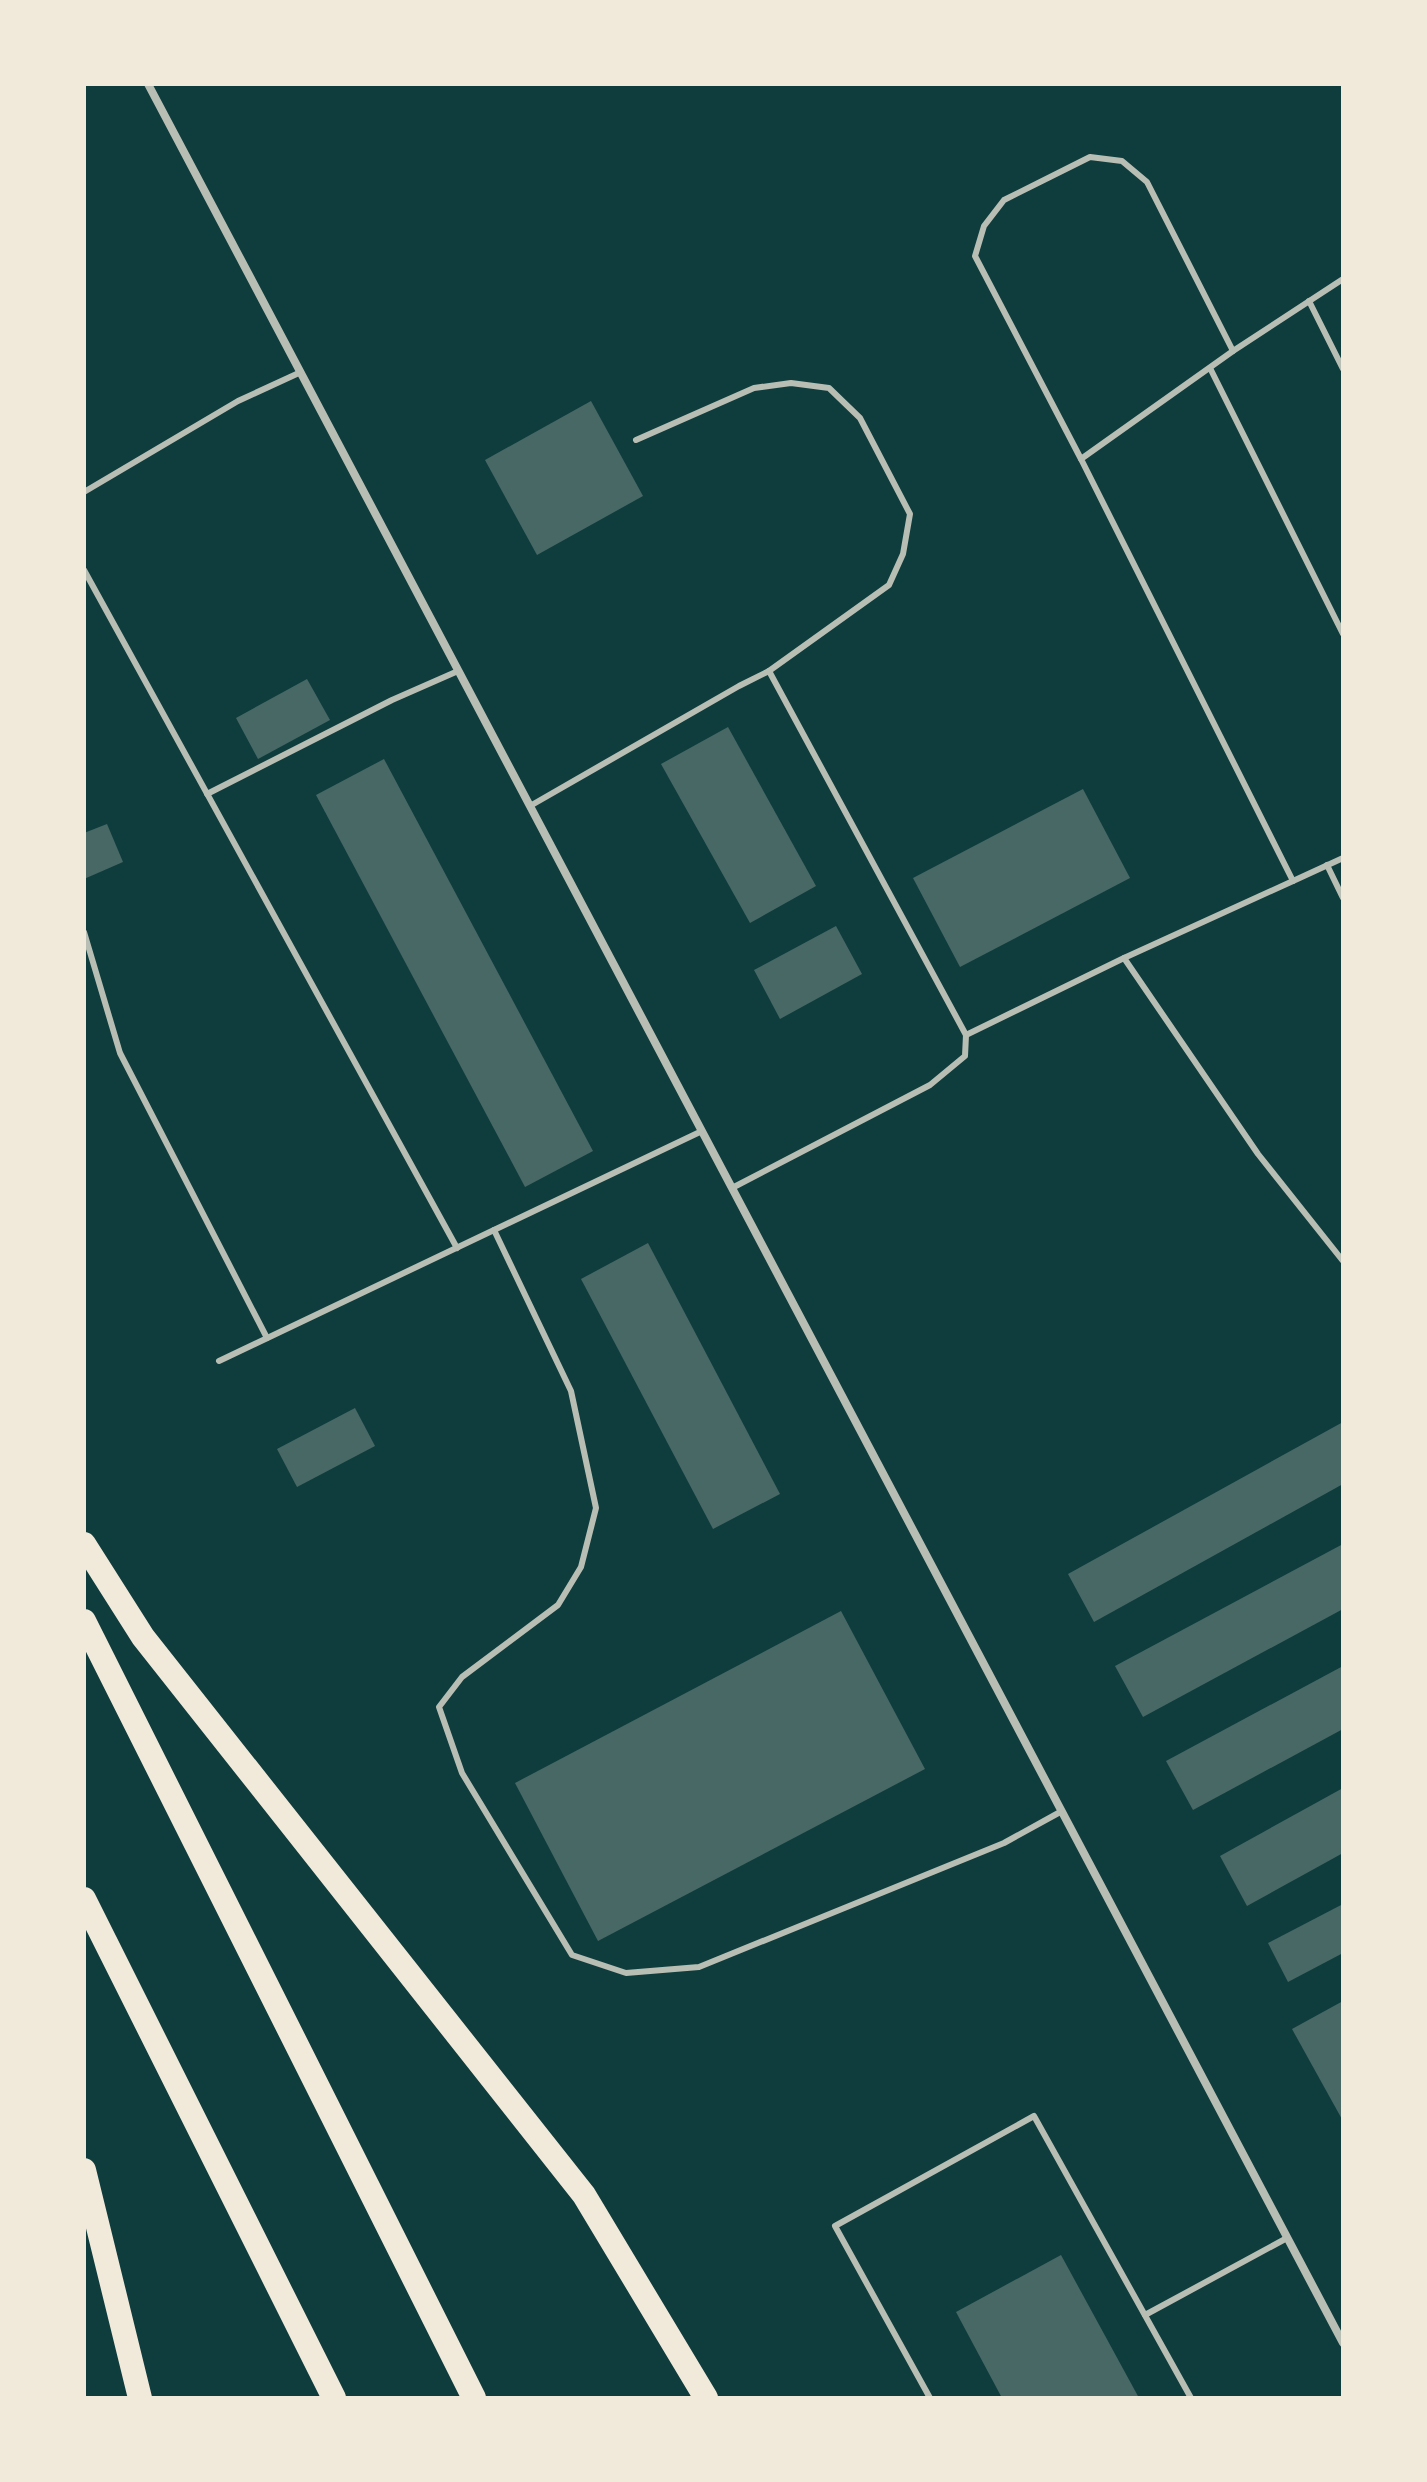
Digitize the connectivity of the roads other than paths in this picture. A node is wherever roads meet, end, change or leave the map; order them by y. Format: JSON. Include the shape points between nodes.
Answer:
{"nodes":[{"id":1,"x":148,"y":84,"type":"edge"},
{"id":2,"x":1343,"y":279,"type":"edge"},
{"id":3,"x":1309,"y":301,"type":"junction"},
{"id":4,"x":1233,"y":351,"type":"junction"},
{"id":5,"x":1210,"y":368,"type":"junction"},
{"id":6,"x":1343,"y":369,"type":"edge"},
{"id":7,"x":301,"y":372,"type":"junction"},
{"id":8,"x":636,"y":440,"type":"dead end"},
{"id":9,"x":1081,"y":459,"type":"junction"},
{"id":10,"x":84,"y":492,"type":"edge"},
{"id":11,"x":84,"y":570,"type":"edge"},
{"id":12,"x":1343,"y":634,"type":"edge"},
{"id":13,"x":458,"y":671,"type":"junction"},
{"id":14,"x":769,"y":671,"type":"junction"},
{"id":15,"x":207,"y":794,"type":"junction"},
{"id":16,"x":530,"y":806,"type":"junction"},
{"id":17,"x":1343,"y":858,"type":"edge"},
{"id":18,"x":1327,"y":865,"type":"junction"},
{"id":19,"x":1293,"y":881,"type":"junction"},
{"id":20,"x":1343,"y":898,"type":"edge"},
{"id":21,"x":84,"y":932,"type":"edge"},
{"id":22,"x":1124,"y":958,"type":"junction"},
{"id":23,"x":966,"y":1035,"type":"junction"},
{"id":24,"x":702,"y":1131,"type":"junction"},
{"id":25,"x":732,"y":1188,"type":"junction"},
{"id":26,"x":494,"y":1230,"type":"junction"},
{"id":27,"x":457,"y":1248,"type":"junction"},
{"id":28,"x":1343,"y":1261,"type":"edge"},
{"id":29,"x":267,"y":1338,"type":"junction"},
{"id":30,"x":219,"y":1361,"type":"dead end"},
{"id":31,"x":84,"y":1544,"type":"edge"},
{"id":32,"x":84,"y":1621,"type":"edge"},
{"id":33,"x":1062,"y":1811,"type":"junction"},
{"id":34,"x":84,"y":1899,"type":"edge"},
{"id":35,"x":84,"y":2170,"type":"edge"},
{"id":36,"x":1287,"y":2238,"type":"junction"},
{"id":37,"x":1145,"y":2315,"type":"junction"},
{"id":38,"x":1343,"y":2343,"type":"edge"},
{"id":39,"x":140,"y":2398,"type":"edge"},
{"id":40,"x":334,"y":2398,"type":"edge"},
{"id":41,"x":474,"y":2398,"type":"edge"},
{"id":42,"x":706,"y":2398,"type":"edge"},
{"id":43,"x":930,"y":2398,"type":"edge"},
{"id":44,"x":1191,"y":2398,"type":"edge"}],
"edges":[{"from":1,"to":7,"type":"street"},
{"from":2,"to":3,"type":"lane"},
{"from":3,"to":4,"type":"lane"},
{"from":3,"to":6,"type":"lane"},
{"from":4,"to":5,"type":"lane"},
{"from":4,"to":9,"type":"lane","via":[[1147,182],[1122,161],[1090,157],[1004,200],[984,226],[975,256]]},
{"from":5,"to":9,"type":"lane"},
{"from":5,"to":12,"type":"lane"},
{"from":7,"to":10,"type":"lane","via":[[238,401]]},
{"from":7,"to":13,"type":"street"},
{"from":8,"to":14,"type":"lane","via":[[754,388],[791,383],[829,388],[860,418],[910,514],[903,554],[889,585]]},
{"from":9,"to":19,"type":"lane"},
{"from":11,"to":15,"type":"lane"},
{"from":13,"to":15,"type":"lane"},
{"from":13,"to":16,"type":"street"},
{"from":14,"to":16,"type":"lane"},
{"from":14,"to":23,"type":"lane"},
{"from":15,"to":27,"type":"lane"},
{"from":16,"to":24,"type":"street"},
{"from":17,"to":18,"type":"lane"},
{"from":18,"to":19,"type":"lane"},
{"from":18,"to":20,"type":"lane"},
{"from":19,"to":22,"type":"lane"},
{"from":21,"to":29,"type":"lane","via":[[120,1053]]},
{"from":22,"to":23,"type":"lane"},
{"from":22,"to":28,"type":"lane","via":[[1258,1154]]},
{"from":23,"to":25,"type":"lane","via":[[965,1056],[930,1085]]},
{"from":24,"to":25,"type":"street"},
{"from":24,"to":26,"type":"lane"},
{"from":25,"to":33,"type":"street"},
{"from":26,"to":27,"type":"lane"},
{"from":26,"to":33,"type":"lane","via":[[571,1391],[596,1508],[581,1567],[558,1605],[462,1677],[439,1707],[462,1773],[572,1955],[626,1973],[699,1967],[1004,1843]]},
{"from":27,"to":29,"type":"lane"},
{"from":29,"to":30,"type":"lane"},
{"from":31,"to":42,"type":"highway","via":[[143,1637],[584,2195]]},
{"from":32,"to":41,"type":"highway"},
{"from":33,"to":36,"type":"street"},
{"from":34,"to":40,"type":"highway"},
{"from":35,"to":39,"type":"highway"},
{"from":36,"to":37,"type":"lane"},
{"from":36,"to":38,"type":"street"},
{"from":37,"to":43,"type":"lane","via":[[1034,2116],[835,2226]]},
{"from":37,"to":44,"type":"lane"}]}
